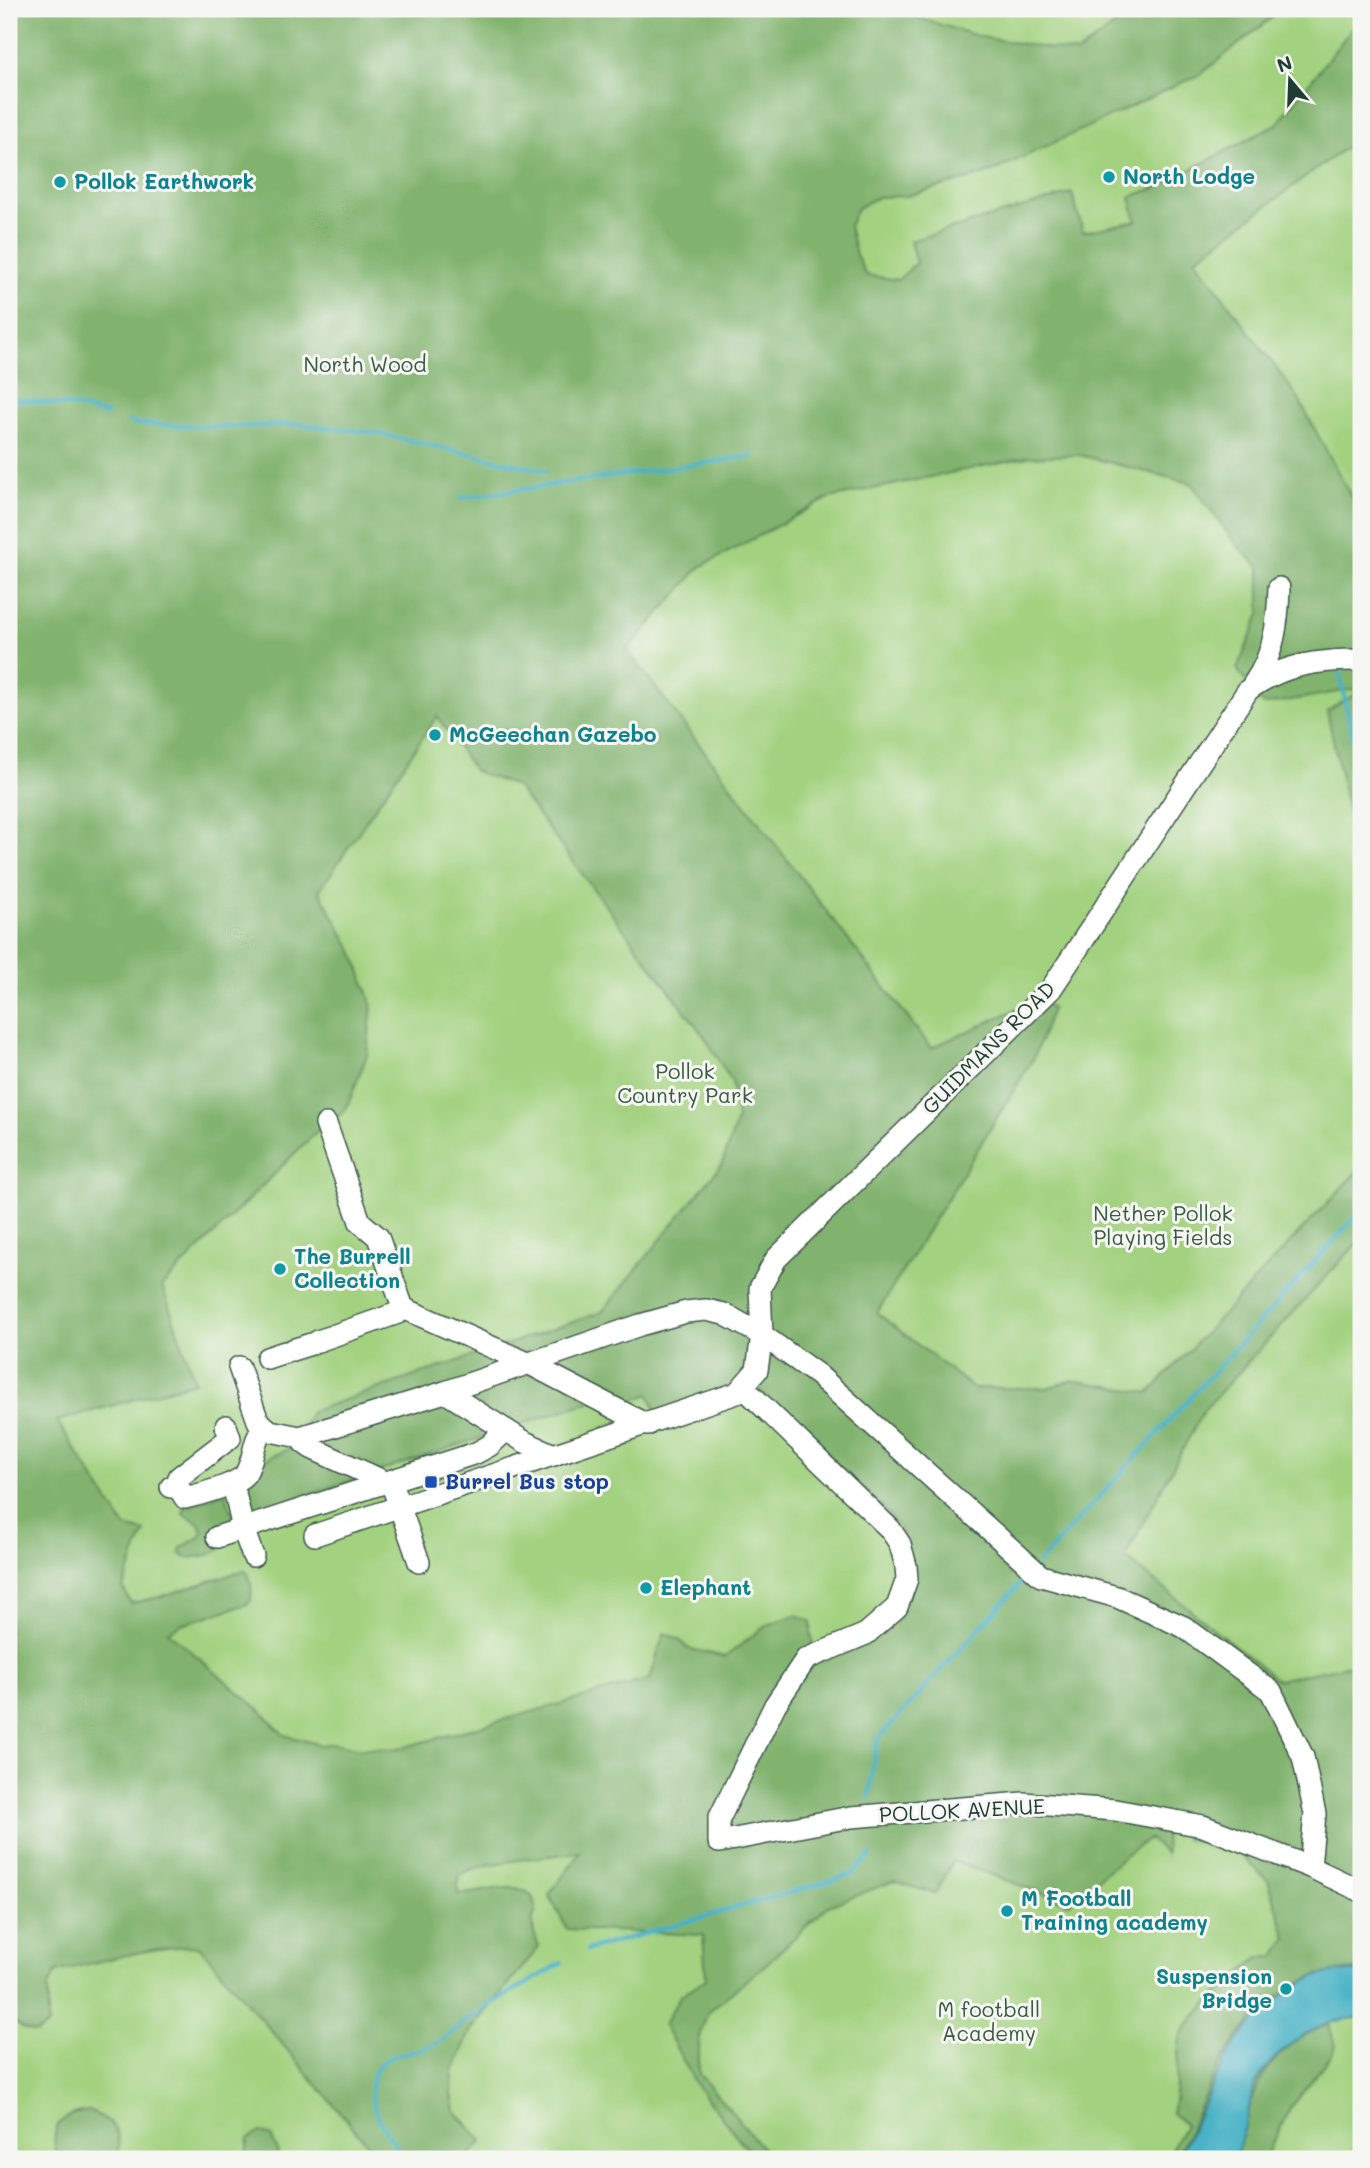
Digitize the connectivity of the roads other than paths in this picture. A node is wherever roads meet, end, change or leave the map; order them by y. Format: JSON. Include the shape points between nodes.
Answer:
{"nodes":[{"id":1,"x":1279,"y":589,"type":"dead end"},
{"id":2,"x":1361,"y":660,"type":"edge"},
{"id":3,"x":1248,"y":690,"type":"junction"},
{"id":4,"x":326,"y":1124,"type":"dead end"},
{"id":5,"x":403,"y":1308,"type":"junction"},
{"id":6,"x":762,"y":1335,"type":"junction"},
{"id":7,"x":294,"y":1349,"type":"dead end"},
{"id":8,"x":530,"y":1363,"type":"junction"},
{"id":9,"x":239,"y":1367,"type":"dead end"},
{"id":10,"x":743,"y":1387,"type":"junction"},
{"id":11,"x":445,"y":1392,"type":"junction"},
{"id":12,"x":647,"y":1424,"type":"junction"},
{"id":13,"x":226,"y":1426,"type":"dead end"},
{"id":14,"x":264,"y":1426,"type":"junction"},
{"id":15,"x":506,"y":1430,"type":"junction"},
{"id":16,"x":300,"y":1437,"type":"junction"},
{"id":17,"x":554,"y":1455,"type":"junction"},
{"id":18,"x":384,"y":1482,"type":"junction"},
{"id":19,"x":233,"y":1484,"type":"junction"},
{"id":20,"x":400,"y":1507,"type":"junction"},
{"id":21,"x":243,"y":1529,"type":"junction"},
{"id":22,"x":315,"y":1535,"type":"dead end"},
{"id":23,"x":217,"y":1538,"type":"dead end"},
{"id":24,"x":253,"y":1556,"type":"dead end"},
{"id":25,"x":419,"y":1562,"type":"dead end"},
{"id":26,"x":1310,"y":1867,"type":"junction"},
{"id":27,"x":1361,"y":1891,"type":"edge"}],
"edges":[{"from":1,"to":3,"type":"street","via":[[1271,653]]},
{"from":2,"to":3,"type":"street","name":"GUIDMANS ROAD","via":[[1289,667]]},
{"from":3,"to":6,"type":"street","name":"GUIDMANS ROAD","via":[[1051,989],[776,1259],[760,1288]]},
{"from":4,"to":5,"type":"street","via":[[360,1222],[378,1237]]},
{"from":5,"to":7,"type":"street"},
{"from":5,"to":8,"type":"street"},
{"from":6,"to":8,"type":"street","via":[[724,1314],[696,1311]]},
{"from":6,"to":10,"type":"street","name":"GUIDMANS ROAD","via":[[757,1370]]},
{"from":6,"to":26,"type":"street","via":[[818,1375],[1041,1576],[1116,1597],[1184,1628],[1271,1691],[1303,1757],[1315,1814]]},
{"from":8,"to":11,"type":"street"},
{"from":8,"to":12,"type":"street"},
{"from":9,"to":14,"type":"street","via":[[258,1421]]},
{"from":10,"to":12,"type":"street","via":[[731,1397]]},
{"from":10,"to":26,"type":"street","name":"POLLOK AVENUE","via":[[890,1529],[904,1556],[907,1579],[897,1607],[885,1620],[866,1634],[806,1659],[775,1705],[719,1819],[719,1842],[851,1817],[1024,1803],[1115,1810],[1203,1826]]},
{"from":11,"to":15,"type":"street"},
{"from":11,"to":16,"type":"street"},
{"from":12,"to":17,"type":"street"},
{"from":13,"to":19,"type":"street","via":[[230,1438],[179,1477],[174,1486],[185,1498]]},
{"from":14,"to":16,"type":"street"},
{"from":14,"to":19,"type":"street","via":[[246,1475]]},
{"from":15,"to":17,"type":"street"},
{"from":15,"to":18,"type":"street","via":[[476,1453]]},
{"from":16,"to":18,"type":"street","via":[[311,1448]]},
{"from":17,"to":20,"type":"street"},
{"from":18,"to":20,"type":"street","via":[[392,1485]]},
{"from":18,"to":21,"type":"street"},
{"from":19,"to":21,"type":"street"},
{"from":20,"to":22,"type":"street"},
{"from":20,"to":25,"type":"street"},
{"from":21,"to":23,"type":"street"},
{"from":21,"to":24,"type":"street"},
{"from":26,"to":27,"type":"street","name":"POLLOK AVENUE"}]}
